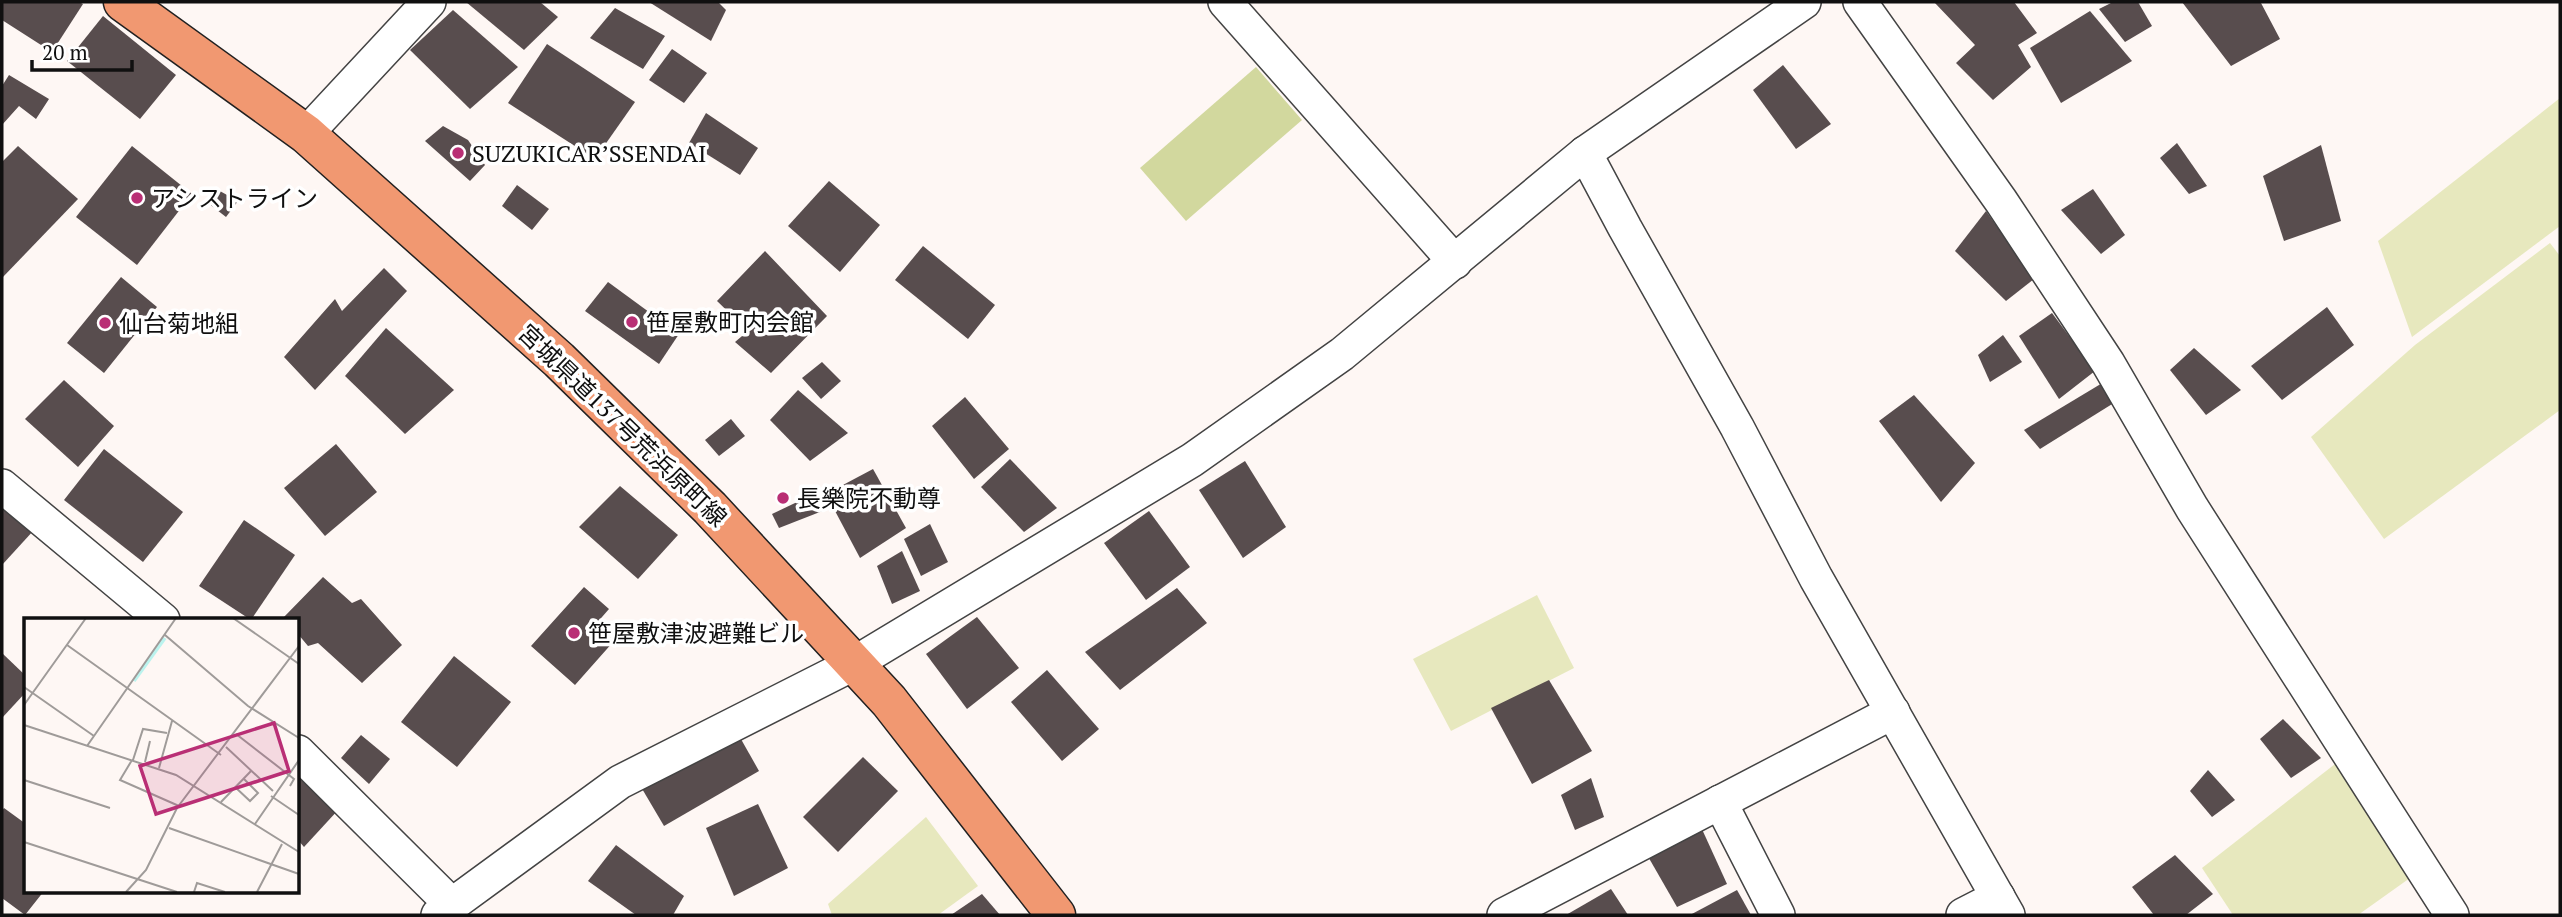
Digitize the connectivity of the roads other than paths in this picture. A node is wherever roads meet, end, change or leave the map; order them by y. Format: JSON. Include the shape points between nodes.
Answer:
{"nodes":[{"id":1,"x":123,"y":2,"type":"edge"},
{"id":2,"x":429,"y":2,"type":"edge"},
{"id":3,"x":1225,"y":2,"type":"edge"},
{"id":4,"x":1804,"y":2,"type":"edge"},
{"id":5,"x":1860,"y":2,"type":"edge"},
{"id":6,"x":306,"y":134,"type":"junction"},
{"id":7,"x":1585,"y":153,"type":"junction"},
{"id":8,"x":1455,"y":262,"type":"junction"},
{"id":9,"x":2,"y":486,"type":"edge"},
{"id":10,"x":161,"y":618,"type":"edge"},
{"id":11,"x":855,"y":663,"type":"junction"},
{"id":12,"x":1893,"y":712,"type":"junction"},
{"id":13,"x":299,"y":753,"type":"edge"},
{"id":14,"x":1720,"y":802,"type":"junction"},
{"id":15,"x":2003,"y":906,"type":"edge"},
{"id":16,"x":445,"y":910,"type":"edge"},
{"id":17,"x":1525,"y":910,"type":"edge"},
{"id":18,"x":1056,"y":915,"type":"edge"},
{"id":19,"x":1778,"y":915,"type":"edge"},
{"id":20,"x":1963,"y":915,"type":"edge"},
{"id":21,"x":2452,"y":915,"type":"edge"}],
"edges":[{"from":1,"to":6,"type":"main road","name":"宮城県道137号荒浜原町線"},
{"from":2,"to":6,"type":"street"},
{"from":3,"to":8,"type":"street"},
{"from":4,"to":7,"type":"street"},
{"from":5,"to":21,"type":"street","via":[[2001,201],[2108,363],[2199,520]]},
{"from":6,"to":11,"type":"main road","name":"宮城県道137号荒浜原町線","via":[[559,360],[710,508]]},
{"from":7,"to":8,"type":"street"},
{"from":7,"to":12,"type":"street"},
{"from":8,"to":11,"type":"street","via":[[1342,354],[1192,460]]},
{"from":9,"to":10,"type":"street"},
{"from":11,"to":16,"type":"street","via":[[620,782]]},
{"from":11,"to":18,"type":"main road","name":"宮城県道137号荒浜原町線"},
{"from":12,"to":14,"type":"street"},
{"from":12,"to":15,"type":"street"},
{"from":13,"to":16,"type":"street"},
{"from":14,"to":17,"type":"street"},
{"from":14,"to":19,"type":"street"},
{"from":15,"to":20,"type":"street"}]}
